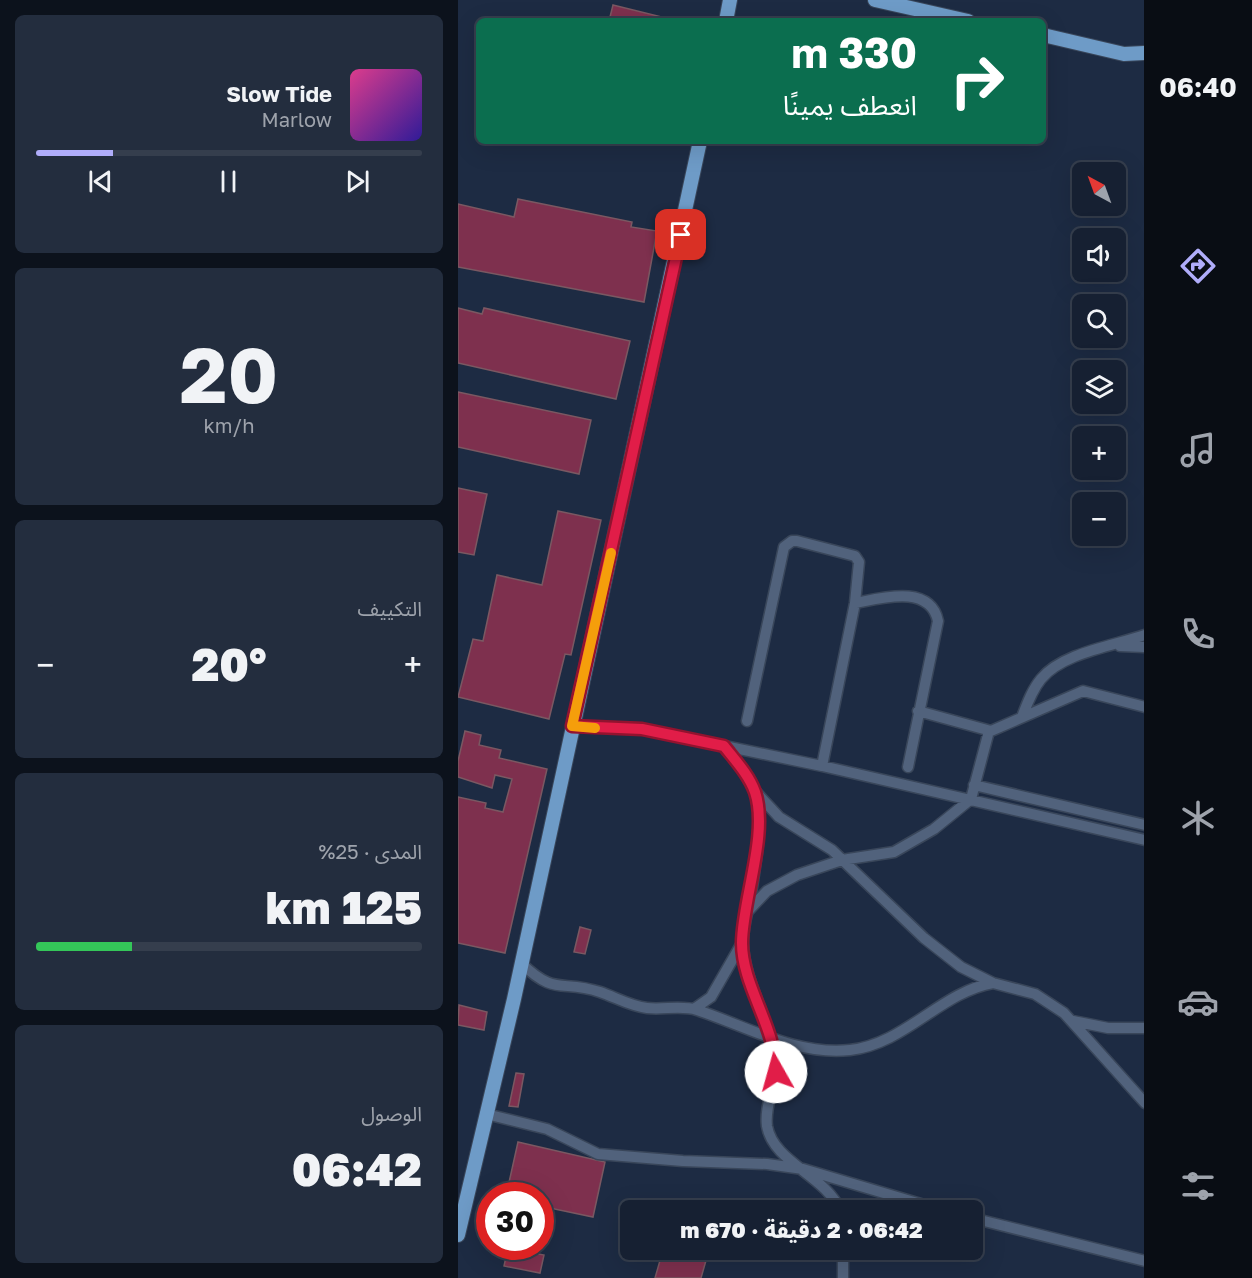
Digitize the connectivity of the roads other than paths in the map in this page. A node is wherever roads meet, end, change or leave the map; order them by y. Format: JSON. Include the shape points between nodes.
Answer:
{"nodes":[{"id":1,"x":730,"y":0,"type":"edge"},
{"id":2,"x":875,"y":0,"type":"edge"},
{"id":3,"x":727,"y":18,"type":"edge"},
{"id":4,"x":955,"y":18,"type":"edge"},
{"id":5,"x":1046,"y":36,"type":"edge"},
{"id":6,"x":1145,"y":53,"type":"edge"},
{"id":7,"x":699,"y":144,"type":"edge"},
{"id":8,"x":855,"y":603,"type":"junction"},
{"id":9,"x":1145,"y":635,"type":"edge"},
{"id":10,"x":1110,"y":646,"type":"junction"},
{"id":11,"x":1145,"y":647,"type":"edge"},
{"id":12,"x":1145,"y":707,"type":"edge"},
{"id":13,"x":918,"y":711,"type":"junction"},
{"id":14,"x":1022,"y":717,"type":"junction"},
{"id":15,"x":747,"y":721,"type":"dead end"},
{"id":16,"x":572,"y":726,"type":"junction"},
{"id":17,"x":989,"y":731,"type":"junction"},
{"id":18,"x":724,"y":746,"type":"junction"},
{"id":19,"x":822,"y":766,"type":"junction"},
{"id":20,"x":908,"y":766,"type":"dead end"},
{"id":21,"x":974,"y":785,"type":"junction"},
{"id":22,"x":754,"y":789,"type":"junction"},
{"id":23,"x":971,"y":799,"type":"junction"},
{"id":24,"x":1145,"y":825,"type":"edge"},
{"id":25,"x":1145,"y":840,"type":"edge"},
{"id":26,"x":842,"y":860,"type":"junction"},
{"id":27,"x":748,"y":911,"type":"junction"},
{"id":28,"x":742,"y":943,"type":"junction"},
{"id":29,"x":521,"y":963,"type":"junction"},
{"id":30,"x":993,"y":983,"type":"junction"},
{"id":31,"x":694,"y":1009,"type":"junction"},
{"id":32,"x":1073,"y":1021,"type":"junction"},
{"id":33,"x":1145,"y":1028,"type":"edge"},
{"id":34,"x":771,"y":1038,"type":"junction"},
{"id":35,"x":1145,"y":1103,"type":"edge"},
{"id":36,"x":486,"y":1114,"type":"junction"},
{"id":37,"x":803,"y":1169,"type":"junction"},
{"id":38,"x":834,"y":1200,"type":"edge"},
{"id":39,"x":907,"y":1200,"type":"edge"},
{"id":40,"x":983,"y":1221,"type":"edge"},
{"id":41,"x":458,"y":1235,"type":"edge"},
{"id":42,"x":843,"y":1260,"type":"edge"},
{"id":43,"x":1145,"y":1261,"type":"edge"},
{"id":44,"x":843,"y":1278,"type":"edge"}],
"edges":[{"from":1,"to":3,"type":"main road"},
{"from":2,"to":4,"type":"main road"},
{"from":5,"to":6,"type":"main road","via":[[1124,54]]},
{"from":7,"to":16,"type":"main road"},
{"from":8,"to":13,"type":"street","via":[[902,597],[933,606],[938,621]]},
{"from":8,"to":15,"type":"street","via":[[859,562],[855,556],[797,540],[787,543]]},
{"from":8,"to":19,"type":"street"},
{"from":9,"to":10,"type":"street"},
{"from":10,"to":11,"type":"street"},
{"from":10,"to":14,"type":"street","via":[[1054,667],[1039,681]]},
{"from":12,"to":14,"type":"street","via":[[1084,691]]},
{"from":13,"to":17,"type":"street"},
{"from":13,"to":20,"type":"street"},
{"from":14,"to":17,"type":"street"},
{"from":16,"to":18,"type":"street","via":[[642,729]]},
{"from":16,"to":29,"type":"main road"},
{"from":17,"to":21,"type":"street"},
{"from":18,"to":19,"type":"street"},
{"from":18,"to":22,"type":"street"},
{"from":19,"to":23,"type":"street"},
{"from":21,"to":23,"type":"street"},
{"from":21,"to":24,"type":"street"},
{"from":22,"to":26,"type":"street","via":[[779,818],[817,839]]},
{"from":22,"to":27,"type":"street","via":[[758,818]]},
{"from":23,"to":25,"type":"street"},
{"from":23,"to":26,"type":"street","via":[[915,842],[894,852]]},
{"from":26,"to":27,"type":"street","via":[[780,883]]},
{"from":26,"to":30,"type":"street","via":[[924,938],[961,967]]},
{"from":27,"to":28,"type":"street"},
{"from":28,"to":31,"type":"street","via":[[711,997]]},
{"from":28,"to":34,"type":"street"},
{"from":29,"to":31,"type":"street","via":[[551,985],[598,991],[648,1008]]},
{"from":29,"to":36,"type":"main road"},
{"from":30,"to":32,"type":"street","via":[[1035,994]]},
{"from":30,"to":34,"type":"street","via":[[973,987],[902,1031],[850,1050],[824,1050]]},
{"from":31,"to":34,"type":"street"},
{"from":32,"to":33,"type":"street","via":[[1108,1028]]},
{"from":32,"to":35,"type":"street"},
{"from":34,"to":37,"type":"street","via":[[776,1072],[767,1124],[770,1137]]},
{"from":36,"to":37,"type":"street","via":[[540,1126],[598,1154]]},
{"from":36,"to":41,"type":"main road"},
{"from":37,"to":38,"type":"street"},
{"from":37,"to":39,"type":"street"},
{"from":40,"to":43,"type":"street"},
{"from":42,"to":44,"type":"street"}]}
